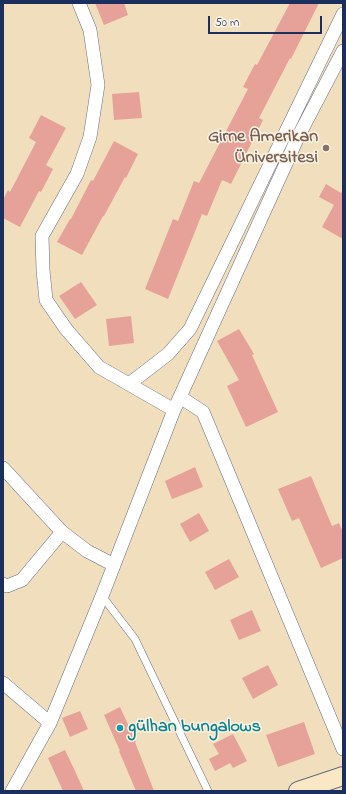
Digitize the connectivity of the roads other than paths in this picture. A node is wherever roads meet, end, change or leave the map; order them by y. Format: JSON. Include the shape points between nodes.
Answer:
{"nodes":[{"id":1,"x":79,"y":3,"type":"edge"},
{"id":2,"x":343,"y":14,"type":"edge"},
{"id":3,"x":343,"y":51,"type":"edge"},
{"id":4,"x":129,"y":384,"type":"junction"},
{"id":5,"x":180,"y":397,"type":"junction"},
{"id":6,"x":174,"y":410,"type":"junction"},
{"id":7,"x":3,"y":468,"type":"edge"},
{"id":8,"x":62,"y":532,"type":"junction"},
{"id":9,"x":114,"y":565,"type":"junction"},
{"id":10,"x":3,"y":584,"type":"edge"},
{"id":11,"x":102,"y":596,"type":"junction"},
{"id":12,"x":3,"y":683,"type":"edge"},
{"id":13,"x":50,"y":723,"type":"junction"},
{"id":14,"x":343,"y":749,"type":"edge"},
{"id":15,"x":343,"y":776,"type":"edge"},
{"id":16,"x":12,"y":791,"type":"edge"},
{"id":17,"x":208,"y":791,"type":"edge"},
{"id":18,"x":298,"y":791,"type":"edge"}],
"edges":[{"from":1,"to":4,"type":"street","via":[[90,30],[98,85],[90,137],[77,174],[42,236],[46,300],[66,329],[99,367]]},
{"from":2,"to":4,"type":"street","via":[[190,329],[168,354]]},
{"from":3,"to":5,"type":"street","via":[[298,136]]},
{"from":4,"to":6,"type":"street"},
{"from":5,"to":6,"type":"street"},
{"from":5,"to":14,"type":"street","via":[[203,412]]},
{"from":6,"to":9,"type":"street"},
{"from":7,"to":8,"type":"street"},
{"from":8,"to":9,"type":"street","via":[[87,551]]},
{"from":8,"to":10,"type":"street","via":[[22,580],[7,586]]},
{"from":9,"to":11,"type":"street"},
{"from":11,"to":13,"type":"street"},
{"from":11,"to":17,"type":"lane","via":[[135,639]]},
{"from":12,"to":13,"type":"street"},
{"from":13,"to":16,"type":"street"},
{"from":15,"to":18,"type":"street"}]}
